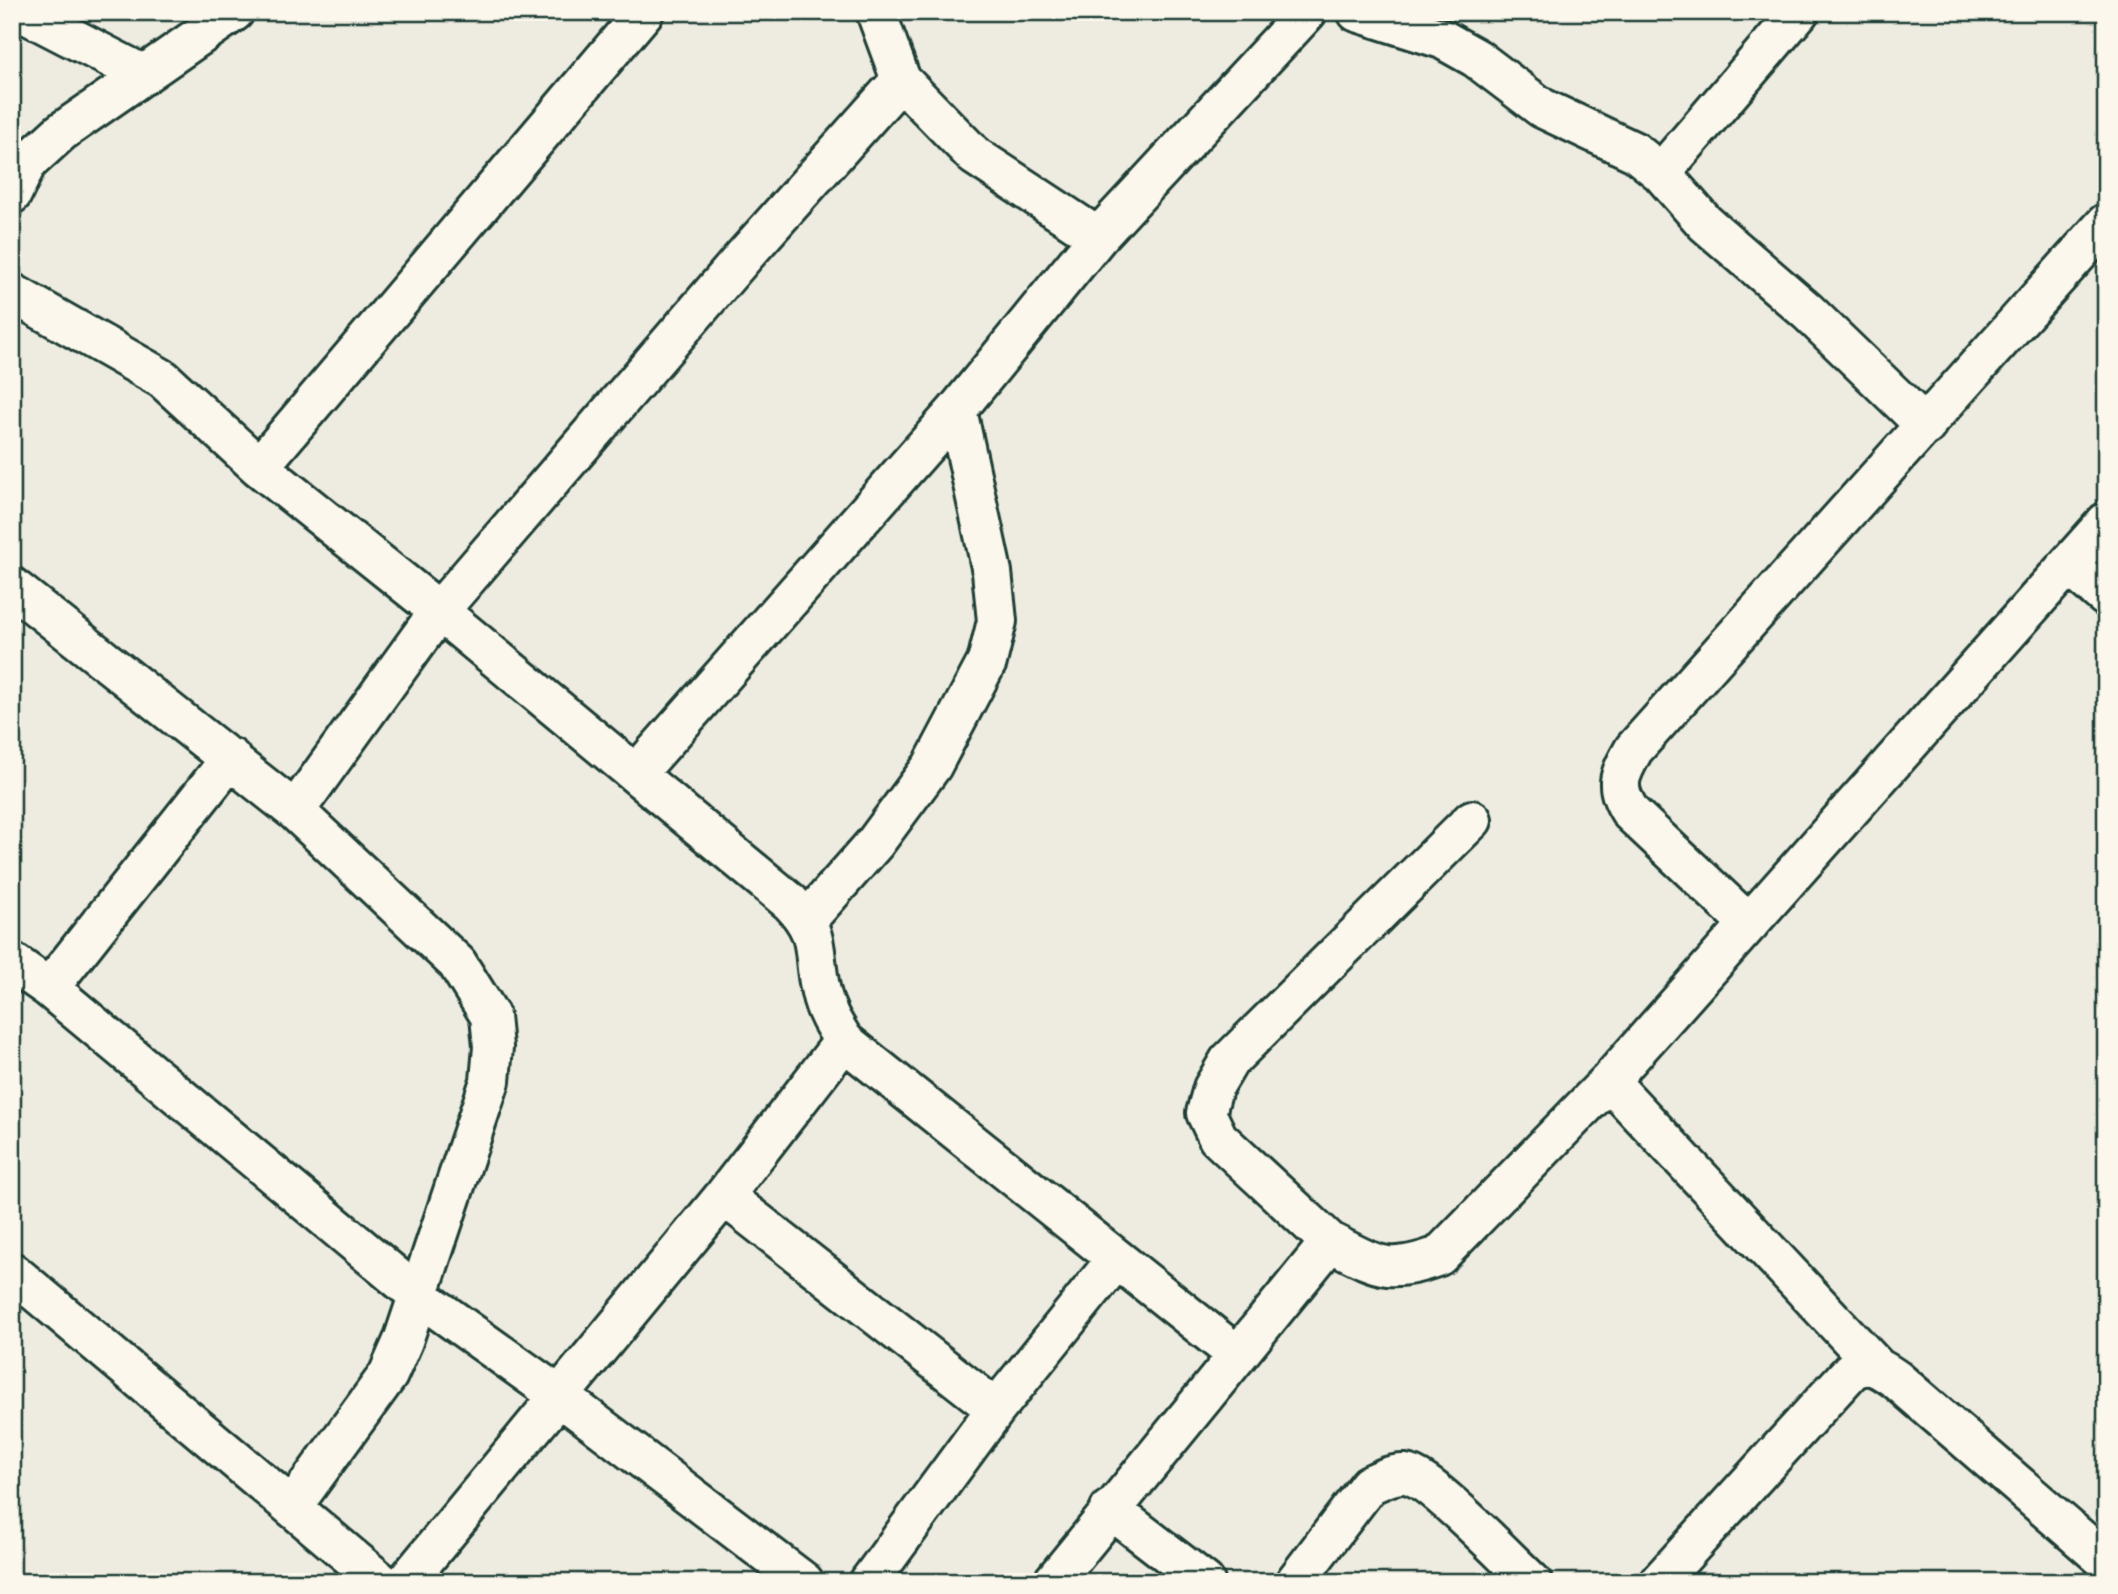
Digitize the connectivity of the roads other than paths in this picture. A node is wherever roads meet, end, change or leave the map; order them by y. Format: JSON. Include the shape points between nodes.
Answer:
{"nodes":[{"id":1,"x":22,"y":12,"type":"edge"},
{"id":2,"x":234,"y":12,"type":"edge"},
{"id":3,"x":644,"y":12,"type":"edge"},
{"id":4,"x":876,"y":12,"type":"edge"},
{"id":5,"x":1307,"y":12,"type":"edge"},
{"id":6,"x":1357,"y":12,"type":"edge"},
{"id":7,"x":1799,"y":12,"type":"edge"},
{"id":8,"x":144,"y":75,"type":"junction"},
{"id":9,"x":901,"y":80,"type":"junction"},
{"id":10,"x":1661,"y":173,"type":"junction"},
{"id":11,"x":12,"y":194,"type":"edge"},
{"id":12,"x":2106,"y":223,"type":"edge"},
{"id":13,"x":1098,"y":237,"type":"junction"},
{"id":14,"x":12,"y":293,"type":"edge"},
{"id":15,"x":957,"y":410,"type":"junction"},
{"id":16,"x":1926,"y":426,"type":"junction"},
{"id":17,"x":259,"y":467,"type":"junction"},
{"id":18,"x":2106,"y":522,"type":"edge"},
{"id":19,"x":2068,"y":565,"type":"junction"},
{"id":20,"x":12,"y":586,"type":"edge"},
{"id":21,"x":2106,"y":597,"type":"edge"},
{"id":22,"x":439,"y":611,"type":"junction"},
{"id":23,"x":231,"y":758,"type":"junction"},
{"id":24,"x":636,"y":774,"type":"junction"},
{"id":25,"x":295,"y":811,"type":"junction"},
{"id":26,"x":1472,"y":820,"type":"dead end"},
{"id":27,"x":807,"y":920,"type":"junction"},
{"id":28,"x":1749,"y":924,"type":"junction"},
{"id":29,"x":12,"y":962,"type":"edge"},
{"id":30,"x":49,"y":988,"type":"junction"},
{"id":31,"x":844,"y":1041,"type":"junction"},
{"id":32,"x":1609,"y":1081,"type":"junction"},
{"id":33,"x":724,"y":1196,"type":"junction"},
{"id":34,"x":1330,"y":1242,"type":"junction"},
{"id":35,"x":1115,"y":1261,"type":"junction"},
{"id":36,"x":12,"y":1272,"type":"edge"},
{"id":37,"x":419,"y":1296,"type":"junction"},
{"id":38,"x":1236,"y":1354,"type":"junction"},
{"id":39,"x":1875,"y":1365,"type":"junction"},
{"id":40,"x":558,"y":1395,"type":"junction"},
{"id":41,"x":996,"y":1409,"type":"junction"},
{"id":42,"x":292,"y":1507,"type":"junction"},
{"id":43,"x":1110,"y":1510,"type":"junction"},
{"id":44,"x":2106,"y":1561,"type":"edge"},
{"id":45,"x":381,"y":1582,"type":"edge"},
{"id":46,"x":406,"y":1582,"type":"edge"},
{"id":47,"x":804,"y":1582,"type":"edge"},
{"id":48,"x":869,"y":1582,"type":"edge"},
{"id":49,"x":1053,"y":1582,"type":"edge"},
{"id":50,"x":1205,"y":1582,"type":"edge"},
{"id":51,"x":1295,"y":1582,"type":"edge"},
{"id":52,"x":1532,"y":1582,"type":"edge"},
{"id":53,"x":1659,"y":1582,"type":"edge"}],
"edges":[{"from":1,"to":8,"type":"street"},
{"from":2,"to":8,"type":"street"},
{"from":3,"to":17,"type":"street"},
{"from":4,"to":9,"type":"street"},
{"from":5,"to":13,"type":"street"},
{"from":6,"to":10,"type":"street","via":[[1442,39],[1476,58],[1542,108],[1635,152]]},
{"from":7,"to":10,"type":"street"},
{"from":8,"to":11,"type":"street","via":[[52,140],[27,163]]},
{"from":9,"to":13,"type":"street","via":[[975,156]]},
{"from":9,"to":22,"type":"street"},
{"from":10,"to":16,"type":"street","via":[[1705,223],[1808,312]]},
{"from":12,"to":16,"type":"street"},
{"from":13,"to":15,"type":"street"},
{"from":14,"to":17,"type":"street","via":[[163,379]]},
{"from":15,"to":24,"type":"street"},
{"from":15,"to":27,"type":"street","via":[[992,572],[997,621],[987,662],[932,766],[875,843]]},
{"from":16,"to":28,"type":"street","via":[[1634,749],[1620,774],[1620,796],[1631,813]]},
{"from":17,"to":22,"type":"street"},
{"from":18,"to":19,"type":"street"},
{"from":19,"to":21,"type":"street"},
{"from":19,"to":28,"type":"street"},
{"from":20,"to":23,"type":"street"},
{"from":22,"to":24,"type":"street"},
{"from":22,"to":25,"type":"street"},
{"from":23,"to":25,"type":"street"},
{"from":23,"to":30,"type":"street"},
{"from":24,"to":27,"type":"street"},
{"from":25,"to":37,"type":"street","via":[[457,963],[490,1016],[490,1081]]},
{"from":26,"to":34,"type":"street","via":[[1229,1061],[1213,1088],[1206,1113],[1218,1139]]},
{"from":27,"to":31,"type":"street","via":[[816,942],[820,990],[828,1017]]},
{"from":28,"to":32,"type":"street"},
{"from":29,"to":30,"type":"street"},
{"from":30,"to":37,"type":"street"},
{"from":31,"to":33,"type":"street"},
{"from":31,"to":35,"type":"street"},
{"from":32,"to":34,"type":"street","via":[[1439,1256],[1406,1268],[1378,1266]]},
{"from":32,"to":39,"type":"street"},
{"from":33,"to":40,"type":"street"},
{"from":33,"to":41,"type":"street"},
{"from":34,"to":38,"type":"street"},
{"from":35,"to":38,"type":"street"},
{"from":35,"to":41,"type":"street"},
{"from":36,"to":42,"type":"street"},
{"from":37,"to":40,"type":"street"},
{"from":37,"to":42,"type":"street","via":[[388,1375]]},
{"from":38,"to":43,"type":"street"},
{"from":39,"to":44,"type":"street"},
{"from":39,"to":53,"type":"street","via":[[1852,1370]]},
{"from":40,"to":46,"type":"street"},
{"from":40,"to":47,"type":"street"},
{"from":41,"to":48,"type":"street"},
{"from":42,"to":45,"type":"street"},
{"from":43,"to":49,"type":"street"},
{"from":43,"to":50,"type":"street"},
{"from":51,"to":52,"type":"street","via":[[1369,1485],[1406,1474],[1430,1486]]}]}
